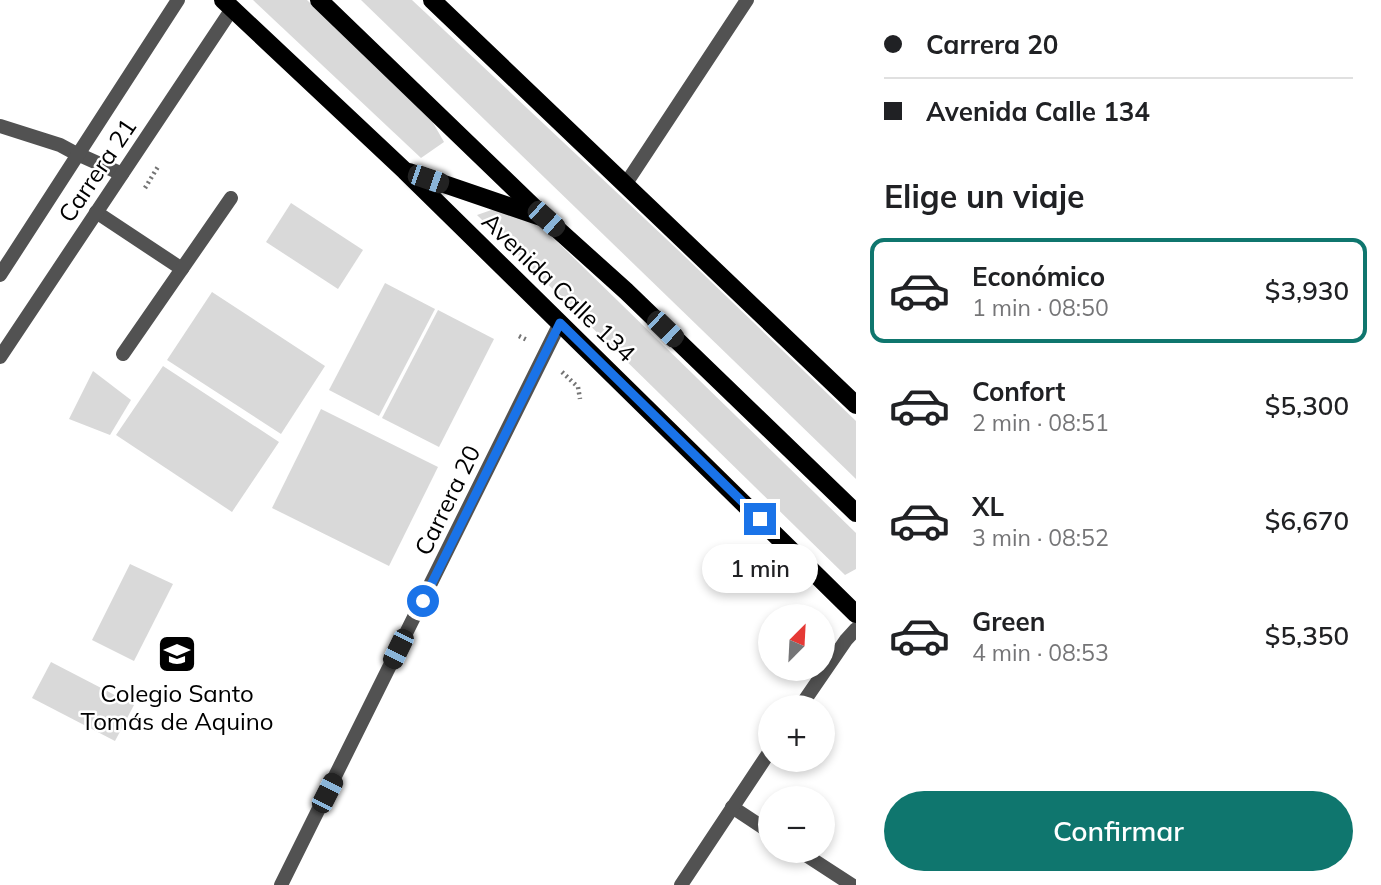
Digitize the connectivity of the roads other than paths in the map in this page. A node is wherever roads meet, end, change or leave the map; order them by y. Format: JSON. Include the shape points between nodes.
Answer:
{"nodes":[{"id":1,"x":178,"y":0,"type":"edge"},
{"id":2,"x":319,"y":0,"type":"edge"},
{"id":3,"x":432,"y":0,"type":"edge"},
{"id":4,"x":747,"y":0,"type":"edge"},
{"id":5,"x":227,"y":4,"type":"edge"},
{"id":6,"x":0,"y":126,"type":"edge"},
{"id":7,"x":78,"y":154,"type":"junction"},
{"id":8,"x":405,"y":171,"type":"junction"},
{"id":9,"x":122,"y":174,"type":"junction"},
{"id":10,"x":625,"y":185,"type":"junction"},
{"id":11,"x":231,"y":198,"type":"dead end"},
{"id":12,"x":96,"y":212,"type":"junction"},
{"id":13,"x":546,"y":219,"type":"junction"},
{"id":14,"x":182,"y":269,"type":"junction"},
{"id":15,"x":0,"y":275,"type":"edge"},
{"id":16,"x":560,"y":323,"type":"junction"},
{"id":17,"x":123,"y":354,"type":"dead end"},
{"id":18,"x":0,"y":356,"type":"edge"},
{"id":19,"x":856,"y":405,"type":"edge"},
{"id":20,"x":856,"y":513,"type":"edge"},
{"id":21,"x":856,"y":614,"type":"edge"},
{"id":22,"x":856,"y":629,"type":"edge"},
{"id":23,"x":808,"y":695,"type":"edge"},
{"id":24,"x":758,"y":769,"type":"edge"},
{"id":25,"x":732,"y":807,"type":"junction"},
{"id":26,"x":758,"y":824,"type":"edge"},
{"id":27,"x":818,"y":863,"type":"edge"},
{"id":28,"x":282,"y":885,"type":"edge"},
{"id":29,"x":681,"y":885,"type":"edge"},
{"id":30,"x":852,"y":885,"type":"edge"}],
"edges":[{"from":1,"to":7,"type":"street","name":"Carrera 21"},
{"from":2,"to":13,"type":"main road"},
{"from":3,"to":10,"type":"main road"},
{"from":4,"to":10,"type":"street"},
{"from":5,"to":8,"type":"main road","name":"Avenida Calle 134"},
{"from":5,"to":9,"type":"street","name":"Carrera 21"},
{"from":6,"to":7,"type":"street"},
{"from":7,"to":9,"type":"street"},
{"from":7,"to":15,"type":"street","name":"Carrera 21"},
{"from":8,"to":13,"type":"main road"},
{"from":8,"to":16,"type":"main road","name":"Avenida Calle 134"},
{"from":9,"to":12,"type":"street","name":"Carrera 21"},
{"from":10,"to":19,"type":"main road"},
{"from":11,"to":14,"type":"street"},
{"from":12,"to":14,"type":"street"},
{"from":12,"to":18,"type":"street","name":"Carrera 21"},
{"from":13,"to":20,"type":"main road"},
{"from":14,"to":17,"type":"street"},
{"from":16,"to":21,"type":"main road","name":"Avenida Calle 134"},
{"from":16,"to":28,"type":"street","name":"Carrera 20"},
{"from":22,"to":23,"type":"street"},
{"from":24,"to":25,"type":"street"},
{"from":25,"to":26,"type":"street"},
{"from":25,"to":29,"type":"street"},
{"from":27,"to":30,"type":"street"}]}
